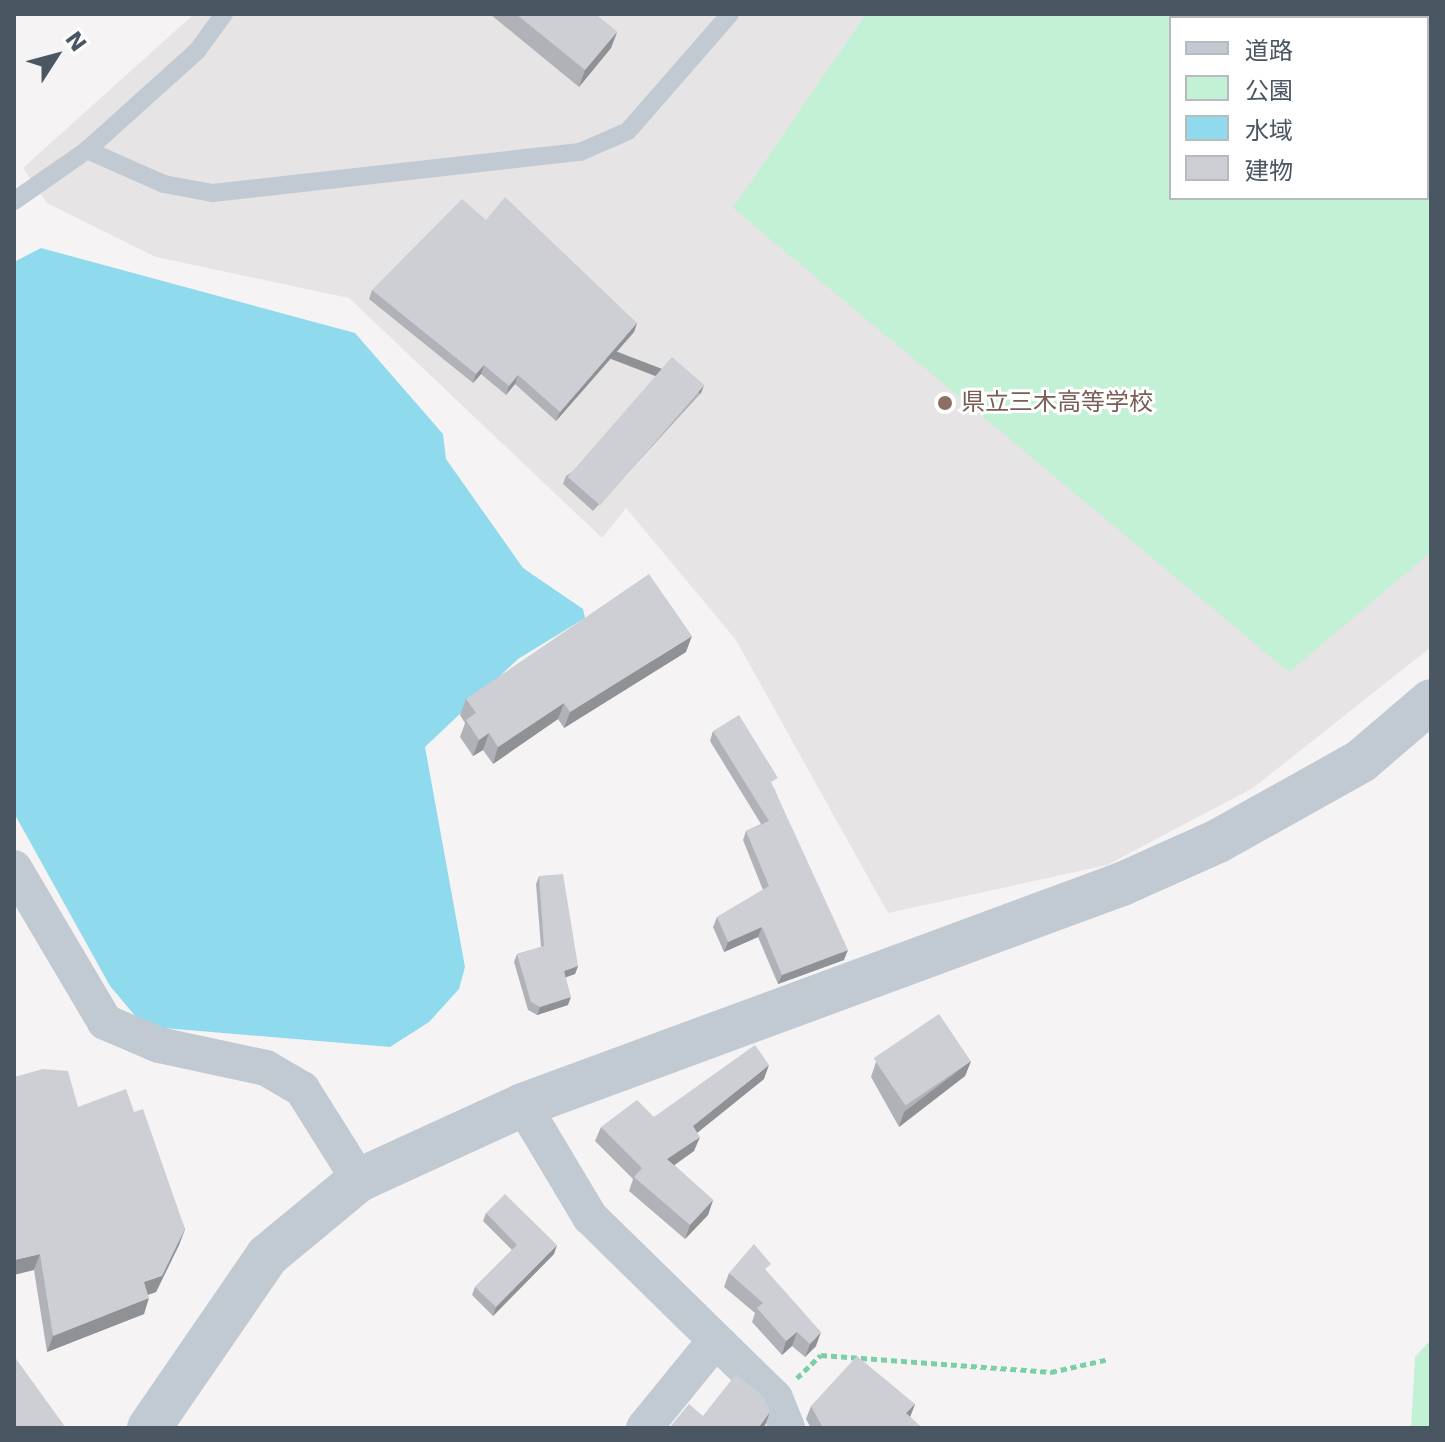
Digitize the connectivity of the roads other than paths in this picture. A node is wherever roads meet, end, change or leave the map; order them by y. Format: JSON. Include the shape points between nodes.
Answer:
{"nodes":[{"id":1,"x":224,"y":14,"type":"edge"},
{"id":2,"x":730,"y":14,"type":"edge"},
{"id":3,"x":87,"y":150,"type":"junction"},
{"id":4,"x":14,"y":201,"type":"edge"},
{"id":5,"x":1431,"y":701,"type":"edge"},
{"id":6,"x":14,"y":868,"type":"edge"},
{"id":7,"x":523,"y":1105,"type":"junction"},
{"id":8,"x":359,"y":1180,"type":"junction"},
{"id":9,"x":715,"y":1341,"type":"junction"},
{"id":10,"x":781,"y":1413,"type":"edge"},
{"id":11,"x":149,"y":1428,"type":"edge"},
{"id":12,"x":644,"y":1428,"type":"edge"}],
"edges":[{"from":1,"to":3,"type":"lane","via":[[197,51]]},
{"from":2,"to":3,"type":"lane","via":[[628,131],[580,152],[213,193],[164,184]]},
{"from":3,"to":4,"type":"lane"},
{"from":5,"to":7,"type":"street","via":[[1361,761],[1150,872],[784,1014]]},
{"from":6,"to":8,"type":"street","via":[[105,1022],[159,1045],[266,1068],[302,1089]]},
{"from":7,"to":8,"type":"street"},
{"from":7,"to":9,"type":"street","via":[[590,1217]]},
{"from":8,"to":11,"type":"street","via":[[267,1256]]},
{"from":9,"to":10,"type":"street"},
{"from":9,"to":12,"type":"street"}]}
